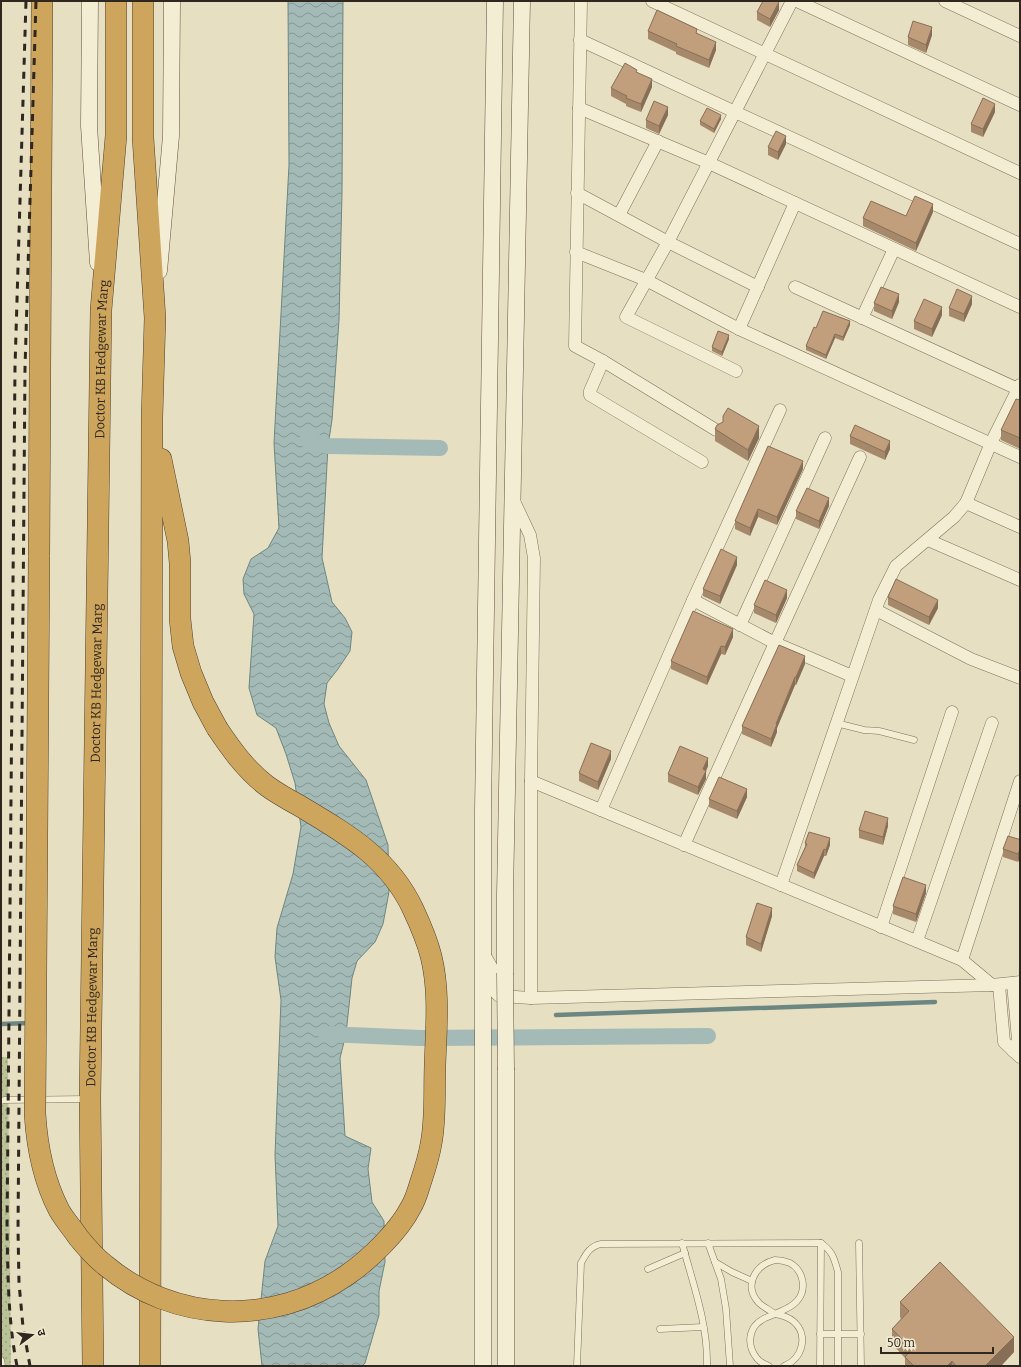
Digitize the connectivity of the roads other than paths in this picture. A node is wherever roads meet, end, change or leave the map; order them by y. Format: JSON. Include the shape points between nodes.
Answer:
{"nodes":[{"id":1,"x":42,"y":1,"type":"edge"},
{"id":2,"x":90,"y":1,"type":"edge"},
{"id":3,"x":116,"y":1,"type":"edge"},
{"id":4,"x":143,"y":1,"type":"edge"},
{"id":5,"x":172,"y":1,"type":"edge"},
{"id":6,"x":495,"y":1,"type":"edge"},
{"id":7,"x":522,"y":1,"type":"edge"},
{"id":8,"x":581,"y":1,"type":"edge"},
{"id":9,"x":652,"y":1,"type":"edge"},
{"id":10,"x":792,"y":1,"type":"edge"},
{"id":11,"x":796,"y":1,"type":"edge"},
{"id":12,"x":945,"y":1,"type":"edge"},
{"id":13,"x":1020,"y":36,"type":"edge"},
{"id":14,"x":580,"y":40,"type":"junction"},
{"id":15,"x":766,"y":54,"type":"junction"},
{"id":16,"x":1020,"y":105,"type":"edge"},
{"id":17,"x":579,"y":108,"type":"junction"},
{"id":18,"x":735,"y":112,"type":"junction"},
{"id":19,"x":658,"y":141,"type":"junction"},
{"id":20,"x":709,"y":163,"type":"junction"},
{"id":21,"x":1020,"y":173,"type":"edge"},
{"id":22,"x":577,"y":193,"type":"junction"},
{"id":23,"x":795,"y":203,"type":"junction"},
{"id":24,"x":619,"y":215,"type":"junction"},
{"id":25,"x":668,"y":242,"type":"junction"},
{"id":26,"x":1020,"y":244,"type":"edge"},
{"id":27,"x":894,"y":249,"type":"junction"},
{"id":28,"x":576,"y":252,"type":"junction"},
{"id":29,"x":646,"y":280,"type":"junction"},
{"id":30,"x":758,"y":287,"type":"junction"},
{"id":31,"x":795,"y":287,"type":"dead end"},
{"id":32,"x":1020,"y":307,"type":"edge"},
{"id":33,"x":101,"y":310,"type":"junction"},
{"id":34,"x":154,"y":318,"type":"junction"},
{"id":35,"x":862,"y":318,"type":"junction"},
{"id":36,"x":739,"y":329,"type":"junction"},
{"id":37,"x":604,"y":361,"type":"junction"},
{"id":38,"x":736,"y":371,"type":"dead end"},
{"id":39,"x":1019,"y":387,"type":"edge"},
{"id":40,"x":780,"y":410,"type":"dead end"},
{"id":41,"x":152,"y":417,"type":"junction"},
{"id":42,"x":716,"y":430,"type":"edge"},
{"id":43,"x":825,"y":438,"type":"dead end"},
{"id":44,"x":991,"y":443,"type":"junction"},
{"id":45,"x":860,"y":457,"type":"dead end"},
{"id":46,"x":1020,"y":457,"type":"edge"},
{"id":47,"x":702,"y":462,"type":"dead end"},
{"id":48,"x":513,"y":499,"type":"junction"},
{"id":49,"x":966,"y":503,"type":"junction"},
{"id":50,"x":1020,"y":527,"type":"edge"},
{"id":51,"x":928,"y":540,"type":"junction"},
{"id":52,"x":1020,"y":580,"type":"edge"},
{"id":53,"x":693,"y":600,"type":"junction"},
{"id":54,"x":876,"y":610,"type":"junction"},
{"id":55,"x":740,"y":625,"type":"junction"},
{"id":56,"x":774,"y":643,"type":"junction"},
{"id":57,"x":852,"y":676,"type":"junction"},
{"id":58,"x":1020,"y":678,"type":"edge"},
{"id":59,"x":952,"y":712,"type":"dead end"},
{"id":60,"x":836,"y":723,"type":"junction"},
{"id":61,"x":992,"y":723,"type":"dead end"},
{"id":62,"x":914,"y":740,"type":"dead end"},
{"id":63,"x":531,"y":781,"type":"junction"},
{"id":64,"x":1020,"y":781,"type":"edge"},
{"id":65,"x":601,"y":810,"type":"junction"},
{"id":66,"x":684,"y":845,"type":"junction"},
{"id":67,"x":781,"y":885,"type":"junction"},
{"id":68,"x":881,"y":927,"type":"junction"},
{"id":69,"x":917,"y":942,"type":"junction"},
{"id":70,"x":484,"y":953,"type":"junction"},
{"id":71,"x":962,"y":960,"type":"junction"},
{"id":72,"x":1015,"y":986,"type":"edge"},
{"id":73,"x":997,"y":989,"type":"junction"},
{"id":74,"x":531,"y":998,"type":"junction"},
{"id":75,"x":1016,"y":1054,"type":"edge"},
{"id":76,"x":90,"y":1099,"type":"junction"},
{"id":77,"x":1,"y":1101,"type":"edge"},
{"id":78,"x":682,"y":1243,"type":"junction"},
{"id":79,"x":708,"y":1243,"type":"junction"},
{"id":80,"x":821,"y":1243,"type":"junction"},
{"id":81,"x":859,"y":1243,"type":"dead end"},
{"id":82,"x":685,"y":1253,"type":"junction"},
{"id":83,"x":715,"y":1262,"type":"junction"},
{"id":84,"x":648,"y":1270,"type":"dead end"},
{"id":85,"x":752,"y":1281,"type":"junction"},
{"id":86,"x":775,"y":1314,"type":"junction"},
{"id":87,"x":703,"y":1327,"type":"junction"},
{"id":88,"x":660,"y":1328,"type":"dead end"},
{"id":89,"x":820,"y":1334,"type":"junction"},
{"id":90,"x":861,"y":1334,"type":"junction"},
{"id":91,"x":838,"y":1335,"type":"junction"},
{"id":92,"x":1,"y":1360,"type":"edge"},
{"id":93,"x":2,"y":1366,"type":"edge"},
{"id":94,"x":93,"y":1366,"type":"edge"},
{"id":95,"x":150,"y":1366,"type":"edge"},
{"id":96,"x":483,"y":1366,"type":"edge"},
{"id":97,"x":506,"y":1366,"type":"edge"},
{"id":98,"x":578,"y":1366,"type":"edge"},
{"id":99,"x":707,"y":1366,"type":"edge"},
{"id":100,"x":730,"y":1366,"type":"edge"},
{"id":101,"x":769,"y":1366,"type":"edge"},
{"id":102,"x":784,"y":1366,"type":"edge"},
{"id":103,"x":820,"y":1366,"type":"edge"},
{"id":104,"x":838,"y":1366,"type":"edge"},
{"id":105,"x":861,"y":1366,"type":"edge"}],
"edges":[{"from":1,"to":41,"type":"highway","bridge":true,"via":[[35,1114],[37,1140],[48,1184],[60,1211],[104,1265],[130,1283],[170,1302],[195,1309],[254,1311],[297,1301],[338,1282],[372,1255],[412,1207],[431,1144],[434,1119],[437,1001],[435,979],[431,956],[413,907],[388,870],[357,842],[266,785],[233,752],[203,702],[183,646],[178,541]]},
{"from":2,"to":33,"type":"main road","via":[[89,126]]},
{"from":3,"to":33,"type":"highway","name":"Doctor KB Hedgewar Marg","via":[[116,136]]},
{"from":4,"to":34,"type":"highway","via":[[143,138]]},
{"from":5,"to":34,"type":"main road","via":[[171,136]]},
{"from":6,"to":70,"type":"main road","via":[[483,811]]},
{"from":7,"to":48,"type":"main road"},
{"from":8,"to":14,"type":"street"},
{"from":9,"to":15,"type":"street"},
{"from":10,"to":15,"type":"street"},
{"from":11,"to":16,"type":"street"},
{"from":12,"to":13,"type":"street"},
{"from":14,"to":17,"type":"street"},
{"from":14,"to":18,"type":"street"},
{"from":15,"to":18,"type":"street"},
{"from":15,"to":21,"type":"street"},
{"from":17,"to":19,"type":"street"},
{"from":17,"to":22,"type":"street"},
{"from":18,"to":20,"type":"street"},
{"from":18,"to":26,"type":"street"},
{"from":19,"to":20,"type":"street"},
{"from":19,"to":24,"type":"street"},
{"from":20,"to":23,"type":"street"},
{"from":20,"to":25,"type":"street"},
{"from":22,"to":24,"type":"street"},
{"from":22,"to":28,"type":"street"},
{"from":23,"to":27,"type":"street"},
{"from":23,"to":30,"type":"street"},
{"from":24,"to":25,"type":"street"},
{"from":25,"to":29,"type":"street"},
{"from":25,"to":30,"type":"street"},
{"from":27,"to":32,"type":"street"},
{"from":27,"to":35,"type":"street"},
{"from":28,"to":29,"type":"street"},
{"from":28,"to":37,"type":"street","via":[[575,346]]},
{"from":29,"to":36,"type":"street"},
{"from":29,"to":38,"type":"street","via":[[626,317]]},
{"from":30,"to":36,"type":"street"},
{"from":31,"to":35,"type":"street"},
{"from":33,"to":76,"type":"highway","name":"Doctor KB Hedgewar Marg"},
{"from":34,"to":41,"type":"highway"},
{"from":35,"to":39,"type":"street"},
{"from":36,"to":44,"type":"street"},
{"from":37,"to":42,"type":"street"},
{"from":37,"to":47,"type":"street","via":[[590,395]]},
{"from":39,"to":44,"type":"street"},
{"from":40,"to":53,"type":"street"},
{"from":41,"to":95,"type":"highway"},
{"from":43,"to":55,"type":"street"},
{"from":44,"to":46,"type":"street"},
{"from":44,"to":49,"type":"street"},
{"from":45,"to":56,"type":"street"},
{"from":48,"to":63,"type":"street","via":[[530,535],[534,558]]},
{"from":48,"to":97,"type":"main road","bridge":true,"via":[[505,887]]},
{"from":49,"to":50,"type":"street"},
{"from":49,"to":51,"type":"street"},
{"from":51,"to":52,"type":"street"},
{"from":51,"to":54,"type":"street","via":[[896,566]]},
{"from":53,"to":55,"type":"street"},
{"from":53,"to":65,"type":"street"},
{"from":54,"to":57,"type":"street"},
{"from":54,"to":58,"type":"street","via":[[971,659]]},
{"from":55,"to":56,"type":"street"},
{"from":56,"to":57,"type":"street"},
{"from":56,"to":66,"type":"street"},
{"from":57,"to":60,"type":"street"},
{"from":59,"to":68,"type":"street"},
{"from":60,"to":62,"type":"lane"},
{"from":60,"to":67,"type":"street"},
{"from":61,"to":69,"type":"street"},
{"from":63,"to":65,"type":"street"},
{"from":63,"to":74,"type":"street"},
{"from":64,"to":71,"type":"street","via":[[1009,836]]},
{"from":65,"to":66,"type":"street"},
{"from":66,"to":67,"type":"street"},
{"from":67,"to":68,"type":"street"},
{"from":68,"to":69,"type":"street"},
{"from":69,"to":71,"type":"street"},
{"from":70,"to":74,"type":"street","via":[[492,968],[496,993],[499,996]]},
{"from":70,"to":96,"type":"main road"},
{"from":71,"to":73,"type":"street"},
{"from":72,"to":73,"type":"street"},
{"from":72,"to":75,"type":"street","via":[[1018,1040]]},
{"from":73,"to":74,"type":"street"},
{"from":73,"to":75,"type":"street","via":[[1004,1042]]},
{"from":76,"to":77,"type":"lane"},
{"from":76,"to":94,"type":"highway","name":"Doctor KB Hedgewar Marg"},
{"from":78,"to":79,"type":"lane"},
{"from":78,"to":82,"type":"lane"},
{"from":78,"to":98,"type":"lane","via":[[601,1244],[595,1245],[587,1252],[581,1263]]},
{"from":79,"to":80,"type":"lane"},
{"from":79,"to":83,"type":"lane"},
{"from":80,"to":89,"type":"lane"},
{"from":80,"to":91,"type":"lane","via":[[829,1249],[838,1272]]},
{"from":81,"to":90,"type":"lane"},
{"from":82,"to":84,"type":"lane"},
{"from":82,"to":87,"type":"lane","via":[[701,1309]]},
{"from":83,"to":85,"type":"lane"},
{"from":83,"to":100,"type":"lane","via":[[726,1309]]},
{"from":85,"to":86,"type":"lane","via":[[755,1298]]},
{"from":85,"to":86,"type":"lane","via":[[760,1266],[767,1262],[788,1262],[798,1269],[803,1285],[798,1301],[792,1307]]},
{"from":86,"to":101,"type":"lane","via":[[760,1321],[751,1336],[753,1352],[758,1360]]},
{"from":86,"to":102,"type":"lane","via":[[792,1320],[802,1334],[801,1351],[790,1364]]},
{"from":87,"to":88,"type":"lane"},
{"from":87,"to":99,"type":"lane"},
{"from":89,"to":91,"type":"lane"},
{"from":89,"to":103,"type":"lane"},
{"from":90,"to":91,"type":"lane"},
{"from":90,"to":105,"type":"lane"},
{"from":91,"to":104,"type":"lane"},
{"from":92,"to":93,"type":"lane"}]}
